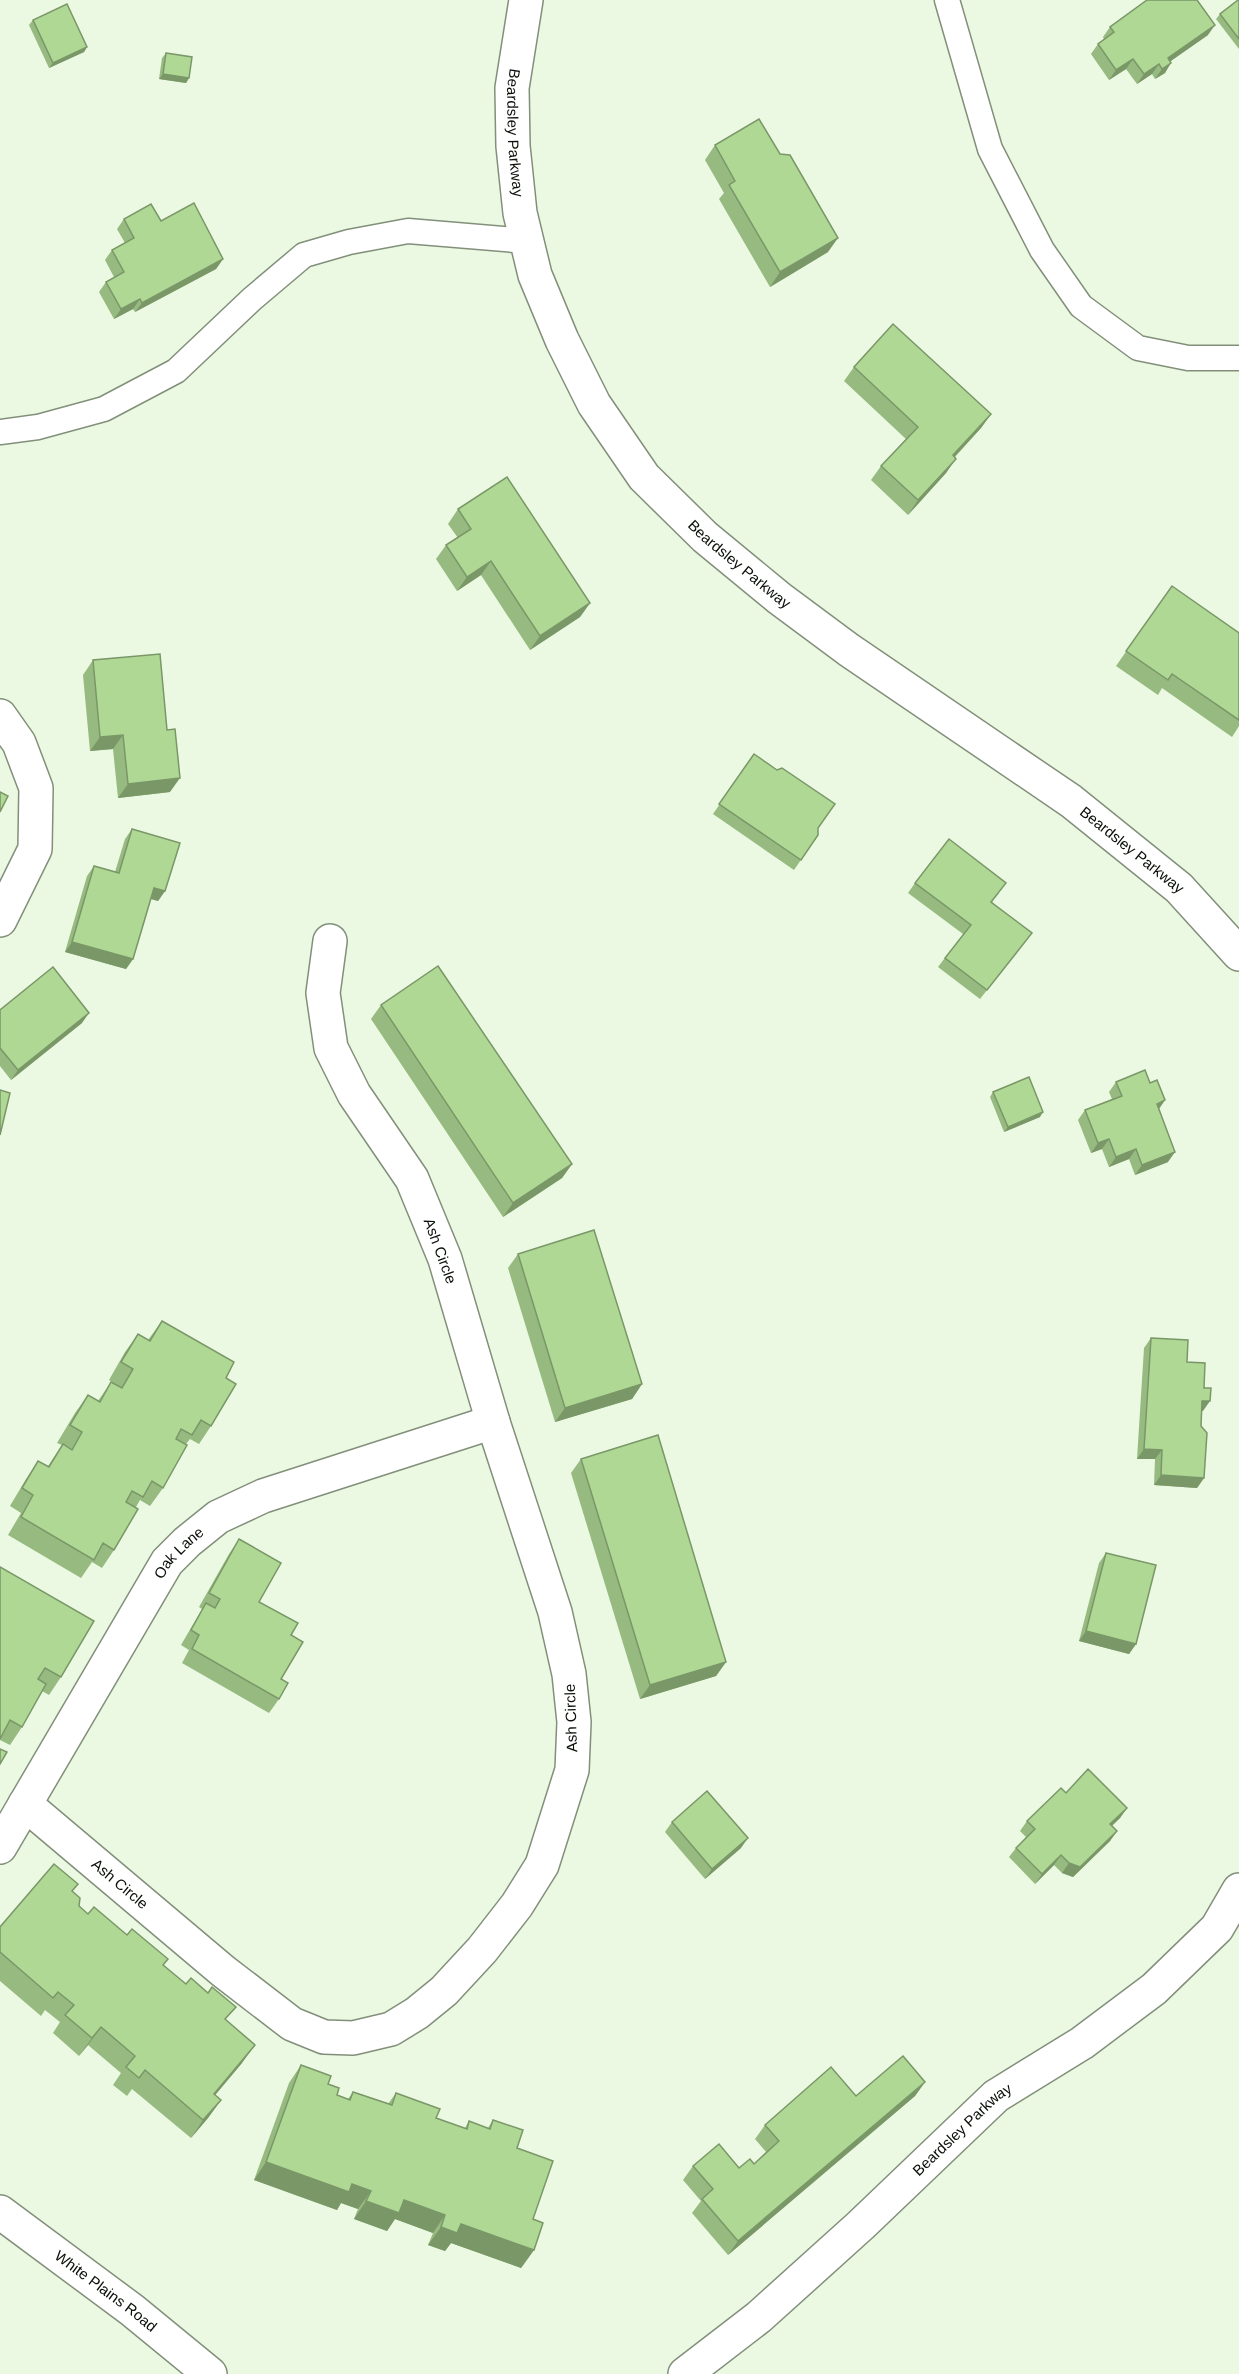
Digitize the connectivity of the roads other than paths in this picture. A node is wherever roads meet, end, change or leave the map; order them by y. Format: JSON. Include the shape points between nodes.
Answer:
{"nodes":[{"id":1,"x":525,"y":0,"type":"edge"},
{"id":2,"x":947,"y":0,"type":"edge"},
{"id":3,"x":527,"y":241,"type":"junction"},
{"id":4,"x":1239,"y":358,"type":"edge"},
{"id":5,"x":0,"y":432,"type":"edge"},
{"id":6,"x":0,"y":716,"type":"edge"},
{"id":7,"x":0,"y":920,"type":"edge"},
{"id":8,"x":330,"y":942,"type":"dead end"},
{"id":9,"x":1239,"y":954,"type":"edge"},
{"id":10,"x":494,"y":1422,"type":"junction"},
{"id":11,"x":25,"y":1804,"type":"junction"},
{"id":12,"x":0,"y":1847,"type":"edge"},
{"id":13,"x":1239,"y":1890,"type":"edge"},
{"id":14,"x":0,"y":2211,"type":"edge"},
{"id":15,"x":210,"y":2374,"type":"edge"},
{"id":16,"x":686,"y":2374,"type":"edge"}],
"edges":[{"from":1,"to":3,"type":"street","name":"Beardsley Parkway","via":[[512,100],[520,213]]},
{"from":2,"to":4,"type":"lane","via":[[990,149],[1042,250],[1081,306],[1138,348],[1188,358]]},
{"from":3,"to":5,"type":"lane","via":[[408,231],[304,255],[176,371],[104,409],[38,427]]},
{"from":3,"to":9,"type":"street","name":"Beardsley Parkway","via":[[535,275],[562,340],[594,404],[644,477],[705,537],[788,605],[1071,801],[1179,888]]},
{"from":6,"to":7,"type":"street","via":[[19,743],[36,788],[35,849]]},
{"from":8,"to":10,"type":"street","name":"Ash Circle","via":[[323,993],[330,1048],[354,1094],[412,1179],[445,1259]]},
{"from":10,"to":11,"type":"street","name":"Oak Lane","via":[[264,1496],[218,1517],[187,1542],[167,1562]]},
{"from":10,"to":11,"type":"street","name":"Ash Circle","via":[[555,1612],[569,1674],[574,1722],[572,1770],[542,1865],[482,1950],[417,2013],[391,2029],[353,2038],[324,2037],[292,2024]]},
{"from":11,"to":12,"type":"street","name":"Oak Lane"},
{"from":13,"to":16,"type":"street","name":"Beardsley Parkway","via":[[1217,1928],[1154,1989],[1082,2043],[996,2096],[759,2318]]},
{"from":14,"to":15,"type":"street","name":"White Plains Road"}]}
